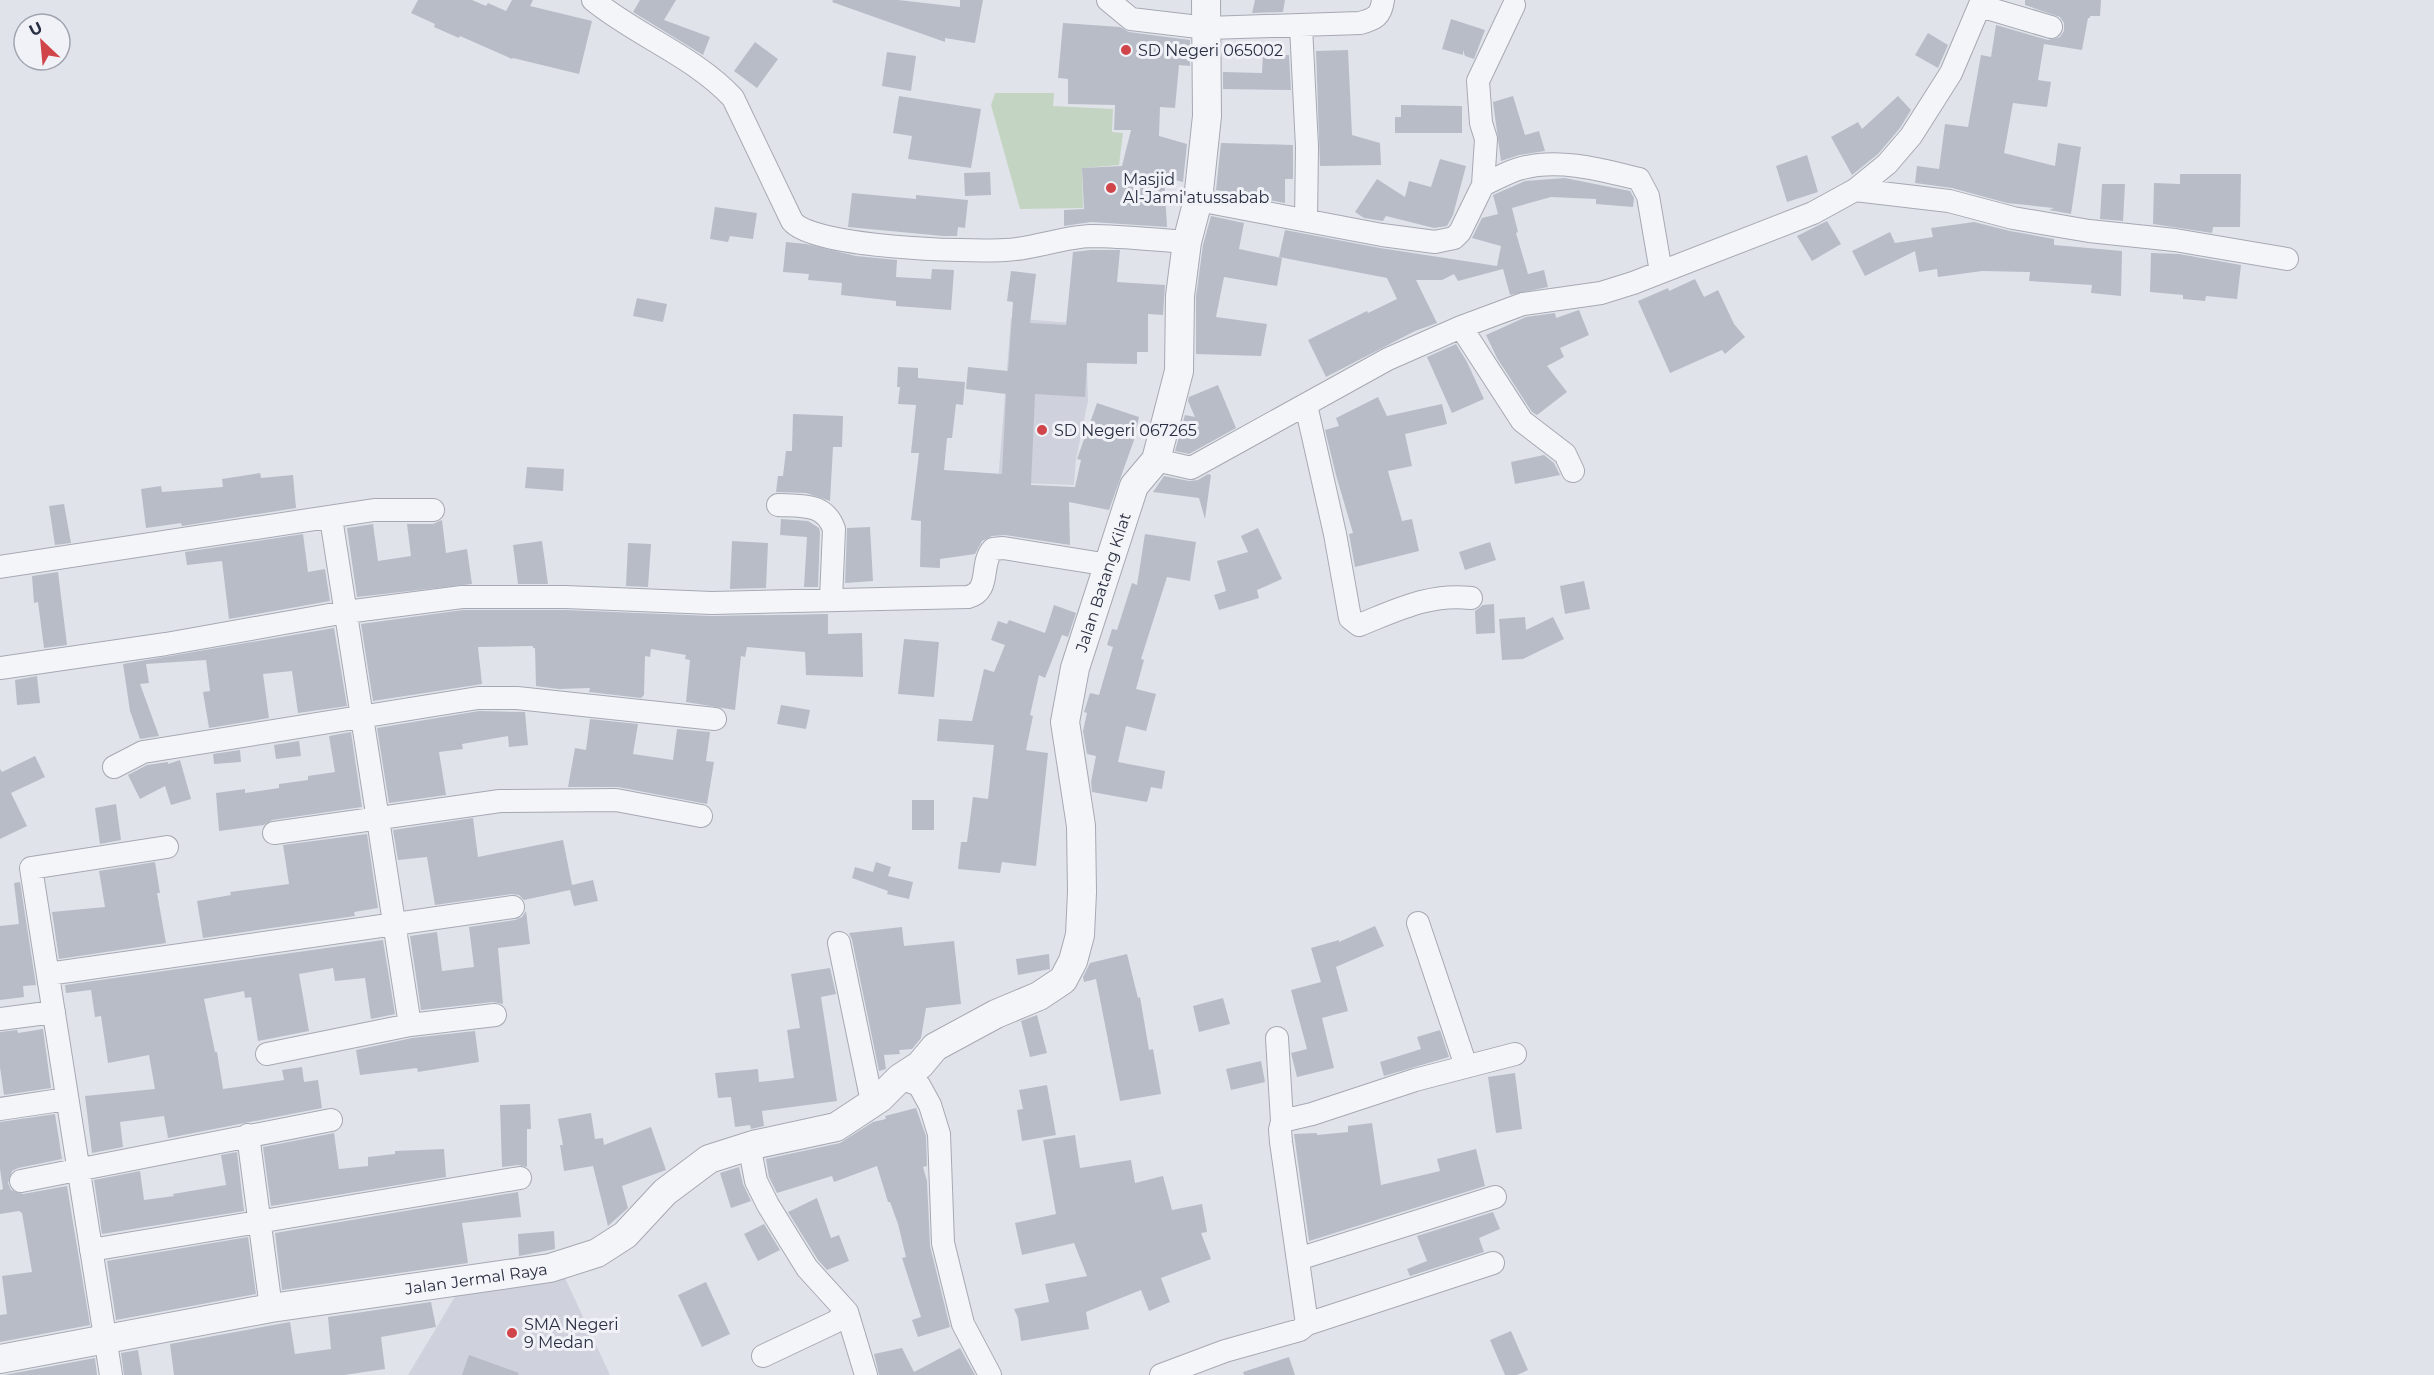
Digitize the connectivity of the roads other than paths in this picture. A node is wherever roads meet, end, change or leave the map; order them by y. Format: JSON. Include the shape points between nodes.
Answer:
{"nodes":[{"id":1,"x":593,"y":0,"type":"edge"},
{"id":2,"x":1108,"y":0,"type":"edge"},
{"id":3,"x":1206,"y":0,"type":"edge"},
{"id":4,"x":1383,"y":0,"type":"edge"},
{"id":5,"x":1981,"y":3,"type":"edge"},
{"id":6,"x":1514,"y":5,"type":"dead end"},
{"id":7,"x":1301,"y":26,"type":"junction"},
{"id":8,"x":2051,"y":27,"type":"dead end"},
{"id":9,"x":1207,"y":28,"type":"junction"},
{"id":10,"x":1483,"y":185,"type":"junction"},
{"id":11,"x":1855,"y":190,"type":"junction"},
{"id":12,"x":1198,"y":200,"type":"junction"},
{"id":13,"x":1306,"y":220,"type":"junction"},
{"id":14,"x":1187,"y":242,"type":"junction"},
{"id":15,"x":2287,"y":259,"type":"dead end"},
{"id":16,"x":1661,"y":272,"type":"junction"},
{"id":17,"x":1461,"y":327,"type":"junction"},
{"id":18,"x":1306,"y":405,"type":"junction"},
{"id":19,"x":1156,"y":460,"type":"junction"},
{"id":20,"x":1573,"y":471,"type":"dead end"},
{"id":21,"x":778,"y":506,"type":"dead end"},
{"id":22,"x":433,"y":510,"type":"dead end"},
{"id":23,"x":331,"y":518,"type":"junction"},
{"id":24,"x":1109,"y":565,"type":"junction"},
{"id":25,"x":0,"y":567,"type":"edge"},
{"id":26,"x":1471,"y":598,"type":"dead end"},
{"id":27,"x":831,"y":599,"type":"junction"},
{"id":28,"x":345,"y":612,"type":"junction"},
{"id":29,"x":0,"y":668,"type":"edge"},
{"id":30,"x":362,"y":718,"type":"junction"},
{"id":31,"x":715,"y":719,"type":"dead end"},
{"id":32,"x":114,"y":767,"type":"dead end"},
{"id":33,"x":701,"y":816,"type":"dead end"},
{"id":34,"x":378,"y":818,"type":"junction"},
{"id":35,"x":274,"y":832,"type":"dead end"},
{"id":36,"x":167,"y":847,"type":"dead end"},
{"id":37,"x":513,"y":907,"type":"dead end"},
{"id":38,"x":1418,"y":923,"type":"dead end"},
{"id":39,"x":394,"y":924,"type":"junction"},
{"id":40,"x":839,"y":943,"type":"dead end"},
{"id":41,"x":48,"y":974,"type":"junction"},
{"id":42,"x":54,"y":1012,"type":"junction"},
{"id":43,"x":495,"y":1015,"type":"dead end"},
{"id":44,"x":0,"y":1019,"type":"edge"},
{"id":45,"x":410,"y":1024,"type":"junction"},
{"id":46,"x":1277,"y":1038,"type":"dead end"},
{"id":47,"x":267,"y":1054,"type":"dead end"},
{"id":48,"x":1515,"y":1054,"type":"dead end"},
{"id":49,"x":1466,"y":1066,"type":"junction"},
{"id":50,"x":900,"y":1078,"type":"junction"},
{"id":51,"x":67,"y":1099,"type":"junction"},
{"id":52,"x":872,"y":1102,"type":"junction"},
{"id":53,"x":0,"y":1109,"type":"edge"},
{"id":54,"x":331,"y":1120,"type":"dead end"},
{"id":55,"x":1282,"y":1121,"type":"junction"},
{"id":56,"x":249,"y":1135,"type":"junction"},
{"id":57,"x":753,"y":1146,"type":"junction"},
{"id":58,"x":79,"y":1169,"type":"junction"},
{"id":59,"x":520,"y":1178,"type":"dead end"},
{"id":60,"x":21,"y":1181,"type":"dead end"},
{"id":61,"x":1495,"y":1197,"type":"dead end"},
{"id":62,"x":261,"y":1222,"type":"junction"},
{"id":63,"x":91,"y":1250,"type":"junction"},
{"id":64,"x":1298,"y":1259,"type":"junction"},
{"id":65,"x":1493,"y":1263,"type":"dead end"},
{"id":66,"x":272,"y":1308,"type":"junction"},
{"id":67,"x":847,"y":1312,"type":"junction"},
{"id":68,"x":1307,"y":1324,"type":"junction"},
{"id":69,"x":105,"y":1339,"type":"junction"},
{"id":70,"x":763,"y":1356,"type":"dead end"},
{"id":71,"x":0,"y":1359,"type":"edge"},
{"id":72,"x":111,"y":1375,"type":"edge"},
{"id":73,"x":866,"y":1375,"type":"edge"},
{"id":74,"x":990,"y":1375,"type":"edge"},
{"id":75,"x":1161,"y":1375,"type":"edge"}],
"edges":[{"from":1,"to":14,"type":"street","via":[[617,20],[667,47],[720,84],[733,98],[792,220],[803,231],[835,239],[924,248],[1007,250],[1089,236]]},
{"from":2,"to":9,"type":"street","via":[[1131,20]]},
{"from":3,"to":9,"type":"street","name":"Jalan Batang Kilat"},
{"from":4,"to":7,"type":"street","via":[[1382,12],[1375,19]]},
{"from":5,"to":8,"type":"street"},
{"from":5,"to":11,"type":"street","via":[[1951,73],[1911,136],[1887,164]]},
{"from":6,"to":10,"type":"street","via":[[1478,81],[1486,139]]},
{"from":7,"to":9,"type":"street"},
{"from":7,"to":13,"type":"street"},
{"from":9,"to":12,"type":"street","name":"Jalan Batang Kilat","via":[[1207,116]]},
{"from":10,"to":13,"type":"street","via":[[1460,232],[1446,241],[1382,235]]},
{"from":10,"to":16,"type":"street","via":[[1522,168],[1556,164],[1639,179],[1648,196]]},
{"from":11,"to":15,"type":"street","via":[[1949,201],[2013,218]]},
{"from":11,"to":16,"type":"street","via":[[1813,213]]},
{"from":12,"to":13,"type":"street"},
{"from":12,"to":14,"type":"street","name":"Jalan Batang Kilat"},
{"from":14,"to":19,"type":"street","name":"Jalan Batang Kilat","via":[[1180,296],[1179,371]]},
{"from":16,"to":17,"type":"street","via":[[1601,293],[1523,304]]},
{"from":17,"to":18,"type":"street","via":[[1388,359]]},
{"from":17,"to":20,"type":"street","via":[[1522,421],[1565,454]]},
{"from":18,"to":19,"type":"street","via":[[1191,468]]},
{"from":18,"to":26,"type":"street","via":[[1350,618],[1359,625],[1434,597]]},
{"from":19,"to":24,"type":"street","name":"Jalan Batang Kilat","via":[[1134,486]]},
{"from":21,"to":27,"type":"street","via":[[814,507],[831,520]]},
{"from":22,"to":23,"type":"street","via":[[375,510]]},
{"from":23,"to":25,"type":"street"},
{"from":23,"to":28,"type":"street"},
{"from":24,"to":27,"type":"street","via":[[993,549],[987,555],[982,589],[977,595]]},
{"from":24,"to":50,"type":"street","name":"Jalan Batang Kilat","via":[[1076,668],[1065,722],[1081,826],[1080,935],[1073,961],[1063,980],[1053,988],[951,1037]]},
{"from":27,"to":28,"type":"street","via":[[712,603],[462,597]]},
{"from":28,"to":29,"type":"street"},
{"from":28,"to":30,"type":"street"},
{"from":30,"to":31,"type":"street","via":[[478,698],[517,698]]},
{"from":30,"to":32,"type":"street","via":[[143,752]]},
{"from":30,"to":34,"type":"street"},
{"from":33,"to":34,"type":"street","via":[[616,800],[500,801]]},
{"from":34,"to":35,"type":"street"},
{"from":34,"to":39,"type":"street"},
{"from":36,"to":41,"type":"street","via":[[31,868]]},
{"from":37,"to":39,"type":"street"},
{"from":38,"to":49,"type":"street"},
{"from":39,"to":41,"type":"street"},
{"from":39,"to":45,"type":"street"},
{"from":40,"to":52,"type":"street"},
{"from":41,"to":42,"type":"street"},
{"from":42,"to":44,"type":"street"},
{"from":42,"to":51,"type":"street"},
{"from":43,"to":45,"type":"street"},
{"from":45,"to":47,"type":"street"},
{"from":46,"to":55,"type":"street"},
{"from":48,"to":49,"type":"street"},
{"from":49,"to":55,"type":"street"},
{"from":50,"to":52,"type":"street","name":"Jalan Jermal Raya"},
{"from":50,"to":74,"type":"street","via":[[919,1085],[939,1134],[943,1243],[963,1324]]},
{"from":51,"to":53,"type":"street"},
{"from":51,"to":58,"type":"street"},
{"from":52,"to":57,"type":"street","name":"Jalan Jermal Raya","via":[[836,1127]]},
{"from":54,"to":56,"type":"street"},
{"from":55,"to":64,"type":"street","via":[[1281,1142]]},
{"from":56,"to":58,"type":"street"},
{"from":56,"to":62,"type":"street"},
{"from":57,"to":66,"type":"street","name":"Jalan Jermal Raya","via":[[709,1159],[692,1170],[665,1192],[626,1234],[597,1253],[550,1268]]},
{"from":57,"to":67,"type":"street","via":[[756,1181],[768,1205],[807,1268]]},
{"from":58,"to":60,"type":"street"},
{"from":58,"to":63,"type":"street"},
{"from":59,"to":62,"type":"street"},
{"from":61,"to":64,"type":"street"},
{"from":62,"to":63,"type":"street"},
{"from":62,"to":66,"type":"street"},
{"from":63,"to":69,"type":"street"},
{"from":64,"to":68,"type":"street"},
{"from":65,"to":68,"type":"street"},
{"from":66,"to":69,"type":"street","name":"Jalan Jermal Raya"},
{"from":67,"to":70,"type":"street","via":[[835,1322]]},
{"from":67,"to":73,"type":"street"},
{"from":68,"to":75,"type":"street","via":[[1300,1330],[1225,1351]]},
{"from":69,"to":71,"type":"street","name":"Jalan Jermal Raya"},
{"from":69,"to":72,"type":"street"}]}
